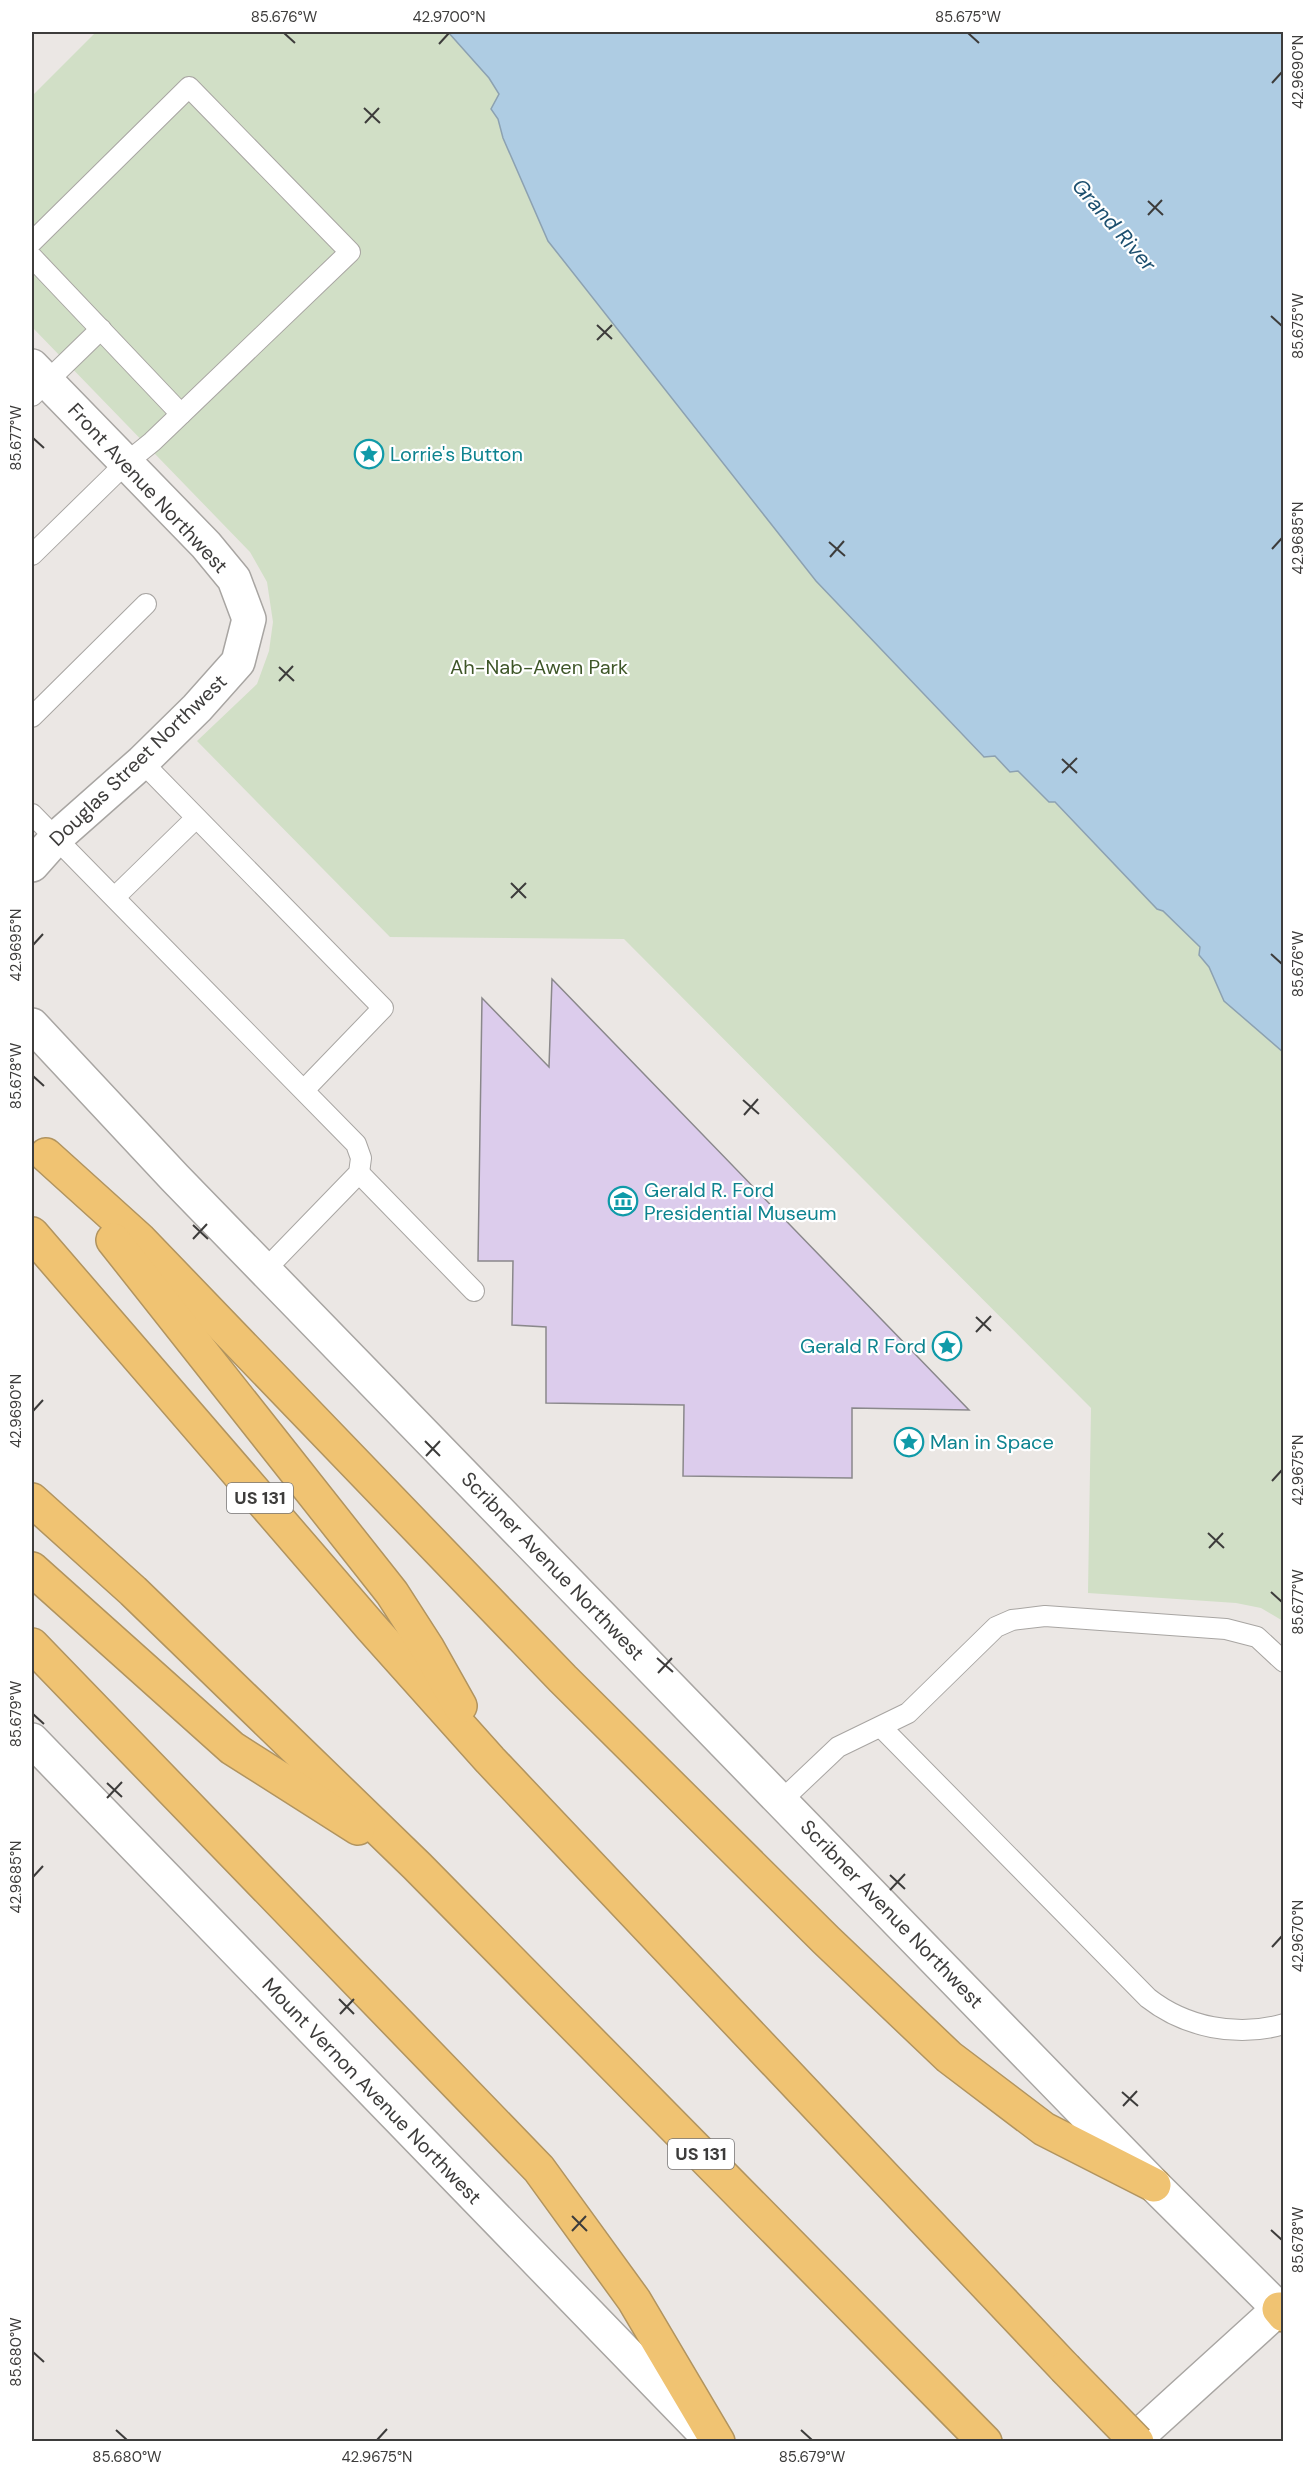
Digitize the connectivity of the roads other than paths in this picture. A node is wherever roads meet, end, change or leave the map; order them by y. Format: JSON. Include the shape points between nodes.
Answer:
{"nodes":[{"id":1,"x":32,"y":242,"type":"edge"},
{"id":2,"x":32,"y":257,"type":"edge"},
{"id":3,"x":100,"y":330,"type":"junction"},
{"id":4,"x":35,"y":375,"type":"edge"},
{"id":5,"x":181,"y":414,"type":"junction"},
{"id":6,"x":126,"y":463,"type":"junction"},
{"id":7,"x":32,"y":555,"type":"edge"},
{"id":8,"x":146,"y":604,"type":"dead end"},
{"id":9,"x":249,"y":619,"type":"joint"},
{"id":10,"x":32,"y":717,"type":"edge"},
{"id":11,"x":142,"y":762,"type":"junction"},
{"id":12,"x":32,"y":814,"type":"edge"},
{"id":13,"x":196,"y":818,"type":"junction"},
{"id":14,"x":56,"y":838,"type":"junction"},
{"id":15,"x":32,"y":865,"type":"edge"},
{"id":16,"x":115,"y":897,"type":"junction"},
{"id":17,"x":32,"y":1025,"type":"edge"},
{"id":18,"x":304,"y":1090,"type":"junction"},
{"id":19,"x":39,"y":1147,"type":"edge"},
{"id":20,"x":359,"y":1173,"type":"junction"},
{"id":21,"x":32,"y":1234,"type":"edge"},
{"id":22,"x":265,"y":1270,"type":"junction"},
{"id":23,"x":474,"y":1290,"type":"dead end"},
{"id":24,"x":32,"y":1500,"type":"edge"},
{"id":25,"x":32,"y":1569,"type":"edge"},
{"id":26,"x":32,"y":1645,"type":"edge"},
{"id":27,"x":1284,"y":1662,"type":"edge"},
{"id":28,"x":881,"y":1727,"type":"junction"},
{"id":29,"x":32,"y":1740,"type":"edge"},
{"id":30,"x":490,"y":1760,"type":"junction"},
{"id":31,"x":782,"y":1801,"type":"junction"},
{"id":32,"x":417,"y":1866,"type":"junction"},
{"id":33,"x":1284,"y":2024,"type":"edge"},
{"id":34,"x":1154,"y":2185,"type":"junction"},
{"id":35,"x":1282,"y":2310,"type":"edge"},
{"id":36,"x":712,"y":2442,"type":"edge"},
{"id":37,"x":718,"y":2442,"type":"edge"},
{"id":38,"x":985,"y":2442,"type":"edge"},
{"id":39,"x":1134,"y":2442,"type":"edge"}],
"edges":[{"from":1,"to":5,"type":"lane","via":[[189,87],[350,252]]},
{"from":2,"to":3,"type":"lane"},
{"from":3,"to":4,"type":"lane"},
{"from":3,"to":5,"type":"lane"},
{"from":4,"to":6,"type":"street","name":"Front Avenue Northwest"},
{"from":5,"to":6,"type":"lane"},
{"from":6,"to":7,"type":"lane"},
{"from":6,"to":9,"type":"street","name":"Front Avenue Northwest","via":[[206,544],[234,579]]},
{"from":8,"to":10,"type":"lane"},
{"from":9,"to":11,"type":"street","name":"Douglas Street Northwest","via":[[238,662]]},
{"from":11,"to":13,"type":"lane"},
{"from":11,"to":14,"type":"street","name":"Douglas Street Northwest"},
{"from":12,"to":14,"type":"lane"},
{"from":13,"to":16,"type":"lane"},
{"from":13,"to":18,"type":"lane","via":[[383,1008]]},
{"from":14,"to":15,"type":"street","name":"Douglas Street Northwest"},
{"from":14,"to":16,"type":"lane"},
{"from":16,"to":18,"type":"lane"},
{"from":17,"to":22,"type":"street","name":"Scribner Avenue Northwest"},
{"from":18,"to":20,"type":"lane","via":[[356,1144],[361,1158]]},
{"from":19,"to":30,"type":"highway","via":[[392,1593]]},
{"from":19,"to":34,"type":"highway","via":[[139,1239],[562,1679],[949,2057],[1044,2129]]},
{"from":20,"to":22,"type":"lane"},
{"from":20,"to":23,"type":"lane"},
{"from":21,"to":30,"type":"highway","number":"US 131"},
{"from":22,"to":31,"type":"street","name":"Scribner Avenue Northwest"},
{"from":24,"to":32,"type":"highway","number":"US 131","via":[[133,1591]]},
{"from":25,"to":32,"type":"highway","via":[[232,1748]]},
{"from":26,"to":37,"type":"highway","via":[[539,2169],[634,2300]]},
{"from":27,"to":28,"type":"lane","via":[[1257,1637],[1226,1629],[1027,1617],[996,1627],[908,1713]]},
{"from":28,"to":31,"type":"lane","via":[[838,1747]]},
{"from":28,"to":33,"type":"lane","via":[[1165,2011],[1224,2029],[1246,2031]]},
{"from":29,"to":36,"type":"street","name":"Mount Vernon Avenue Northwest"},
{"from":30,"to":39,"type":"highway","number":"US 131","bridge":true},
{"from":31,"to":34,"type":"street","name":"Scribner Avenue Northwest"},
{"from":32,"to":38,"type":"highway","number":"US 131"},
{"from":34,"to":35,"type":"street","name":"Scribner Avenue Northwest"},
{"from":35,"to":39,"type":"street"}]}
